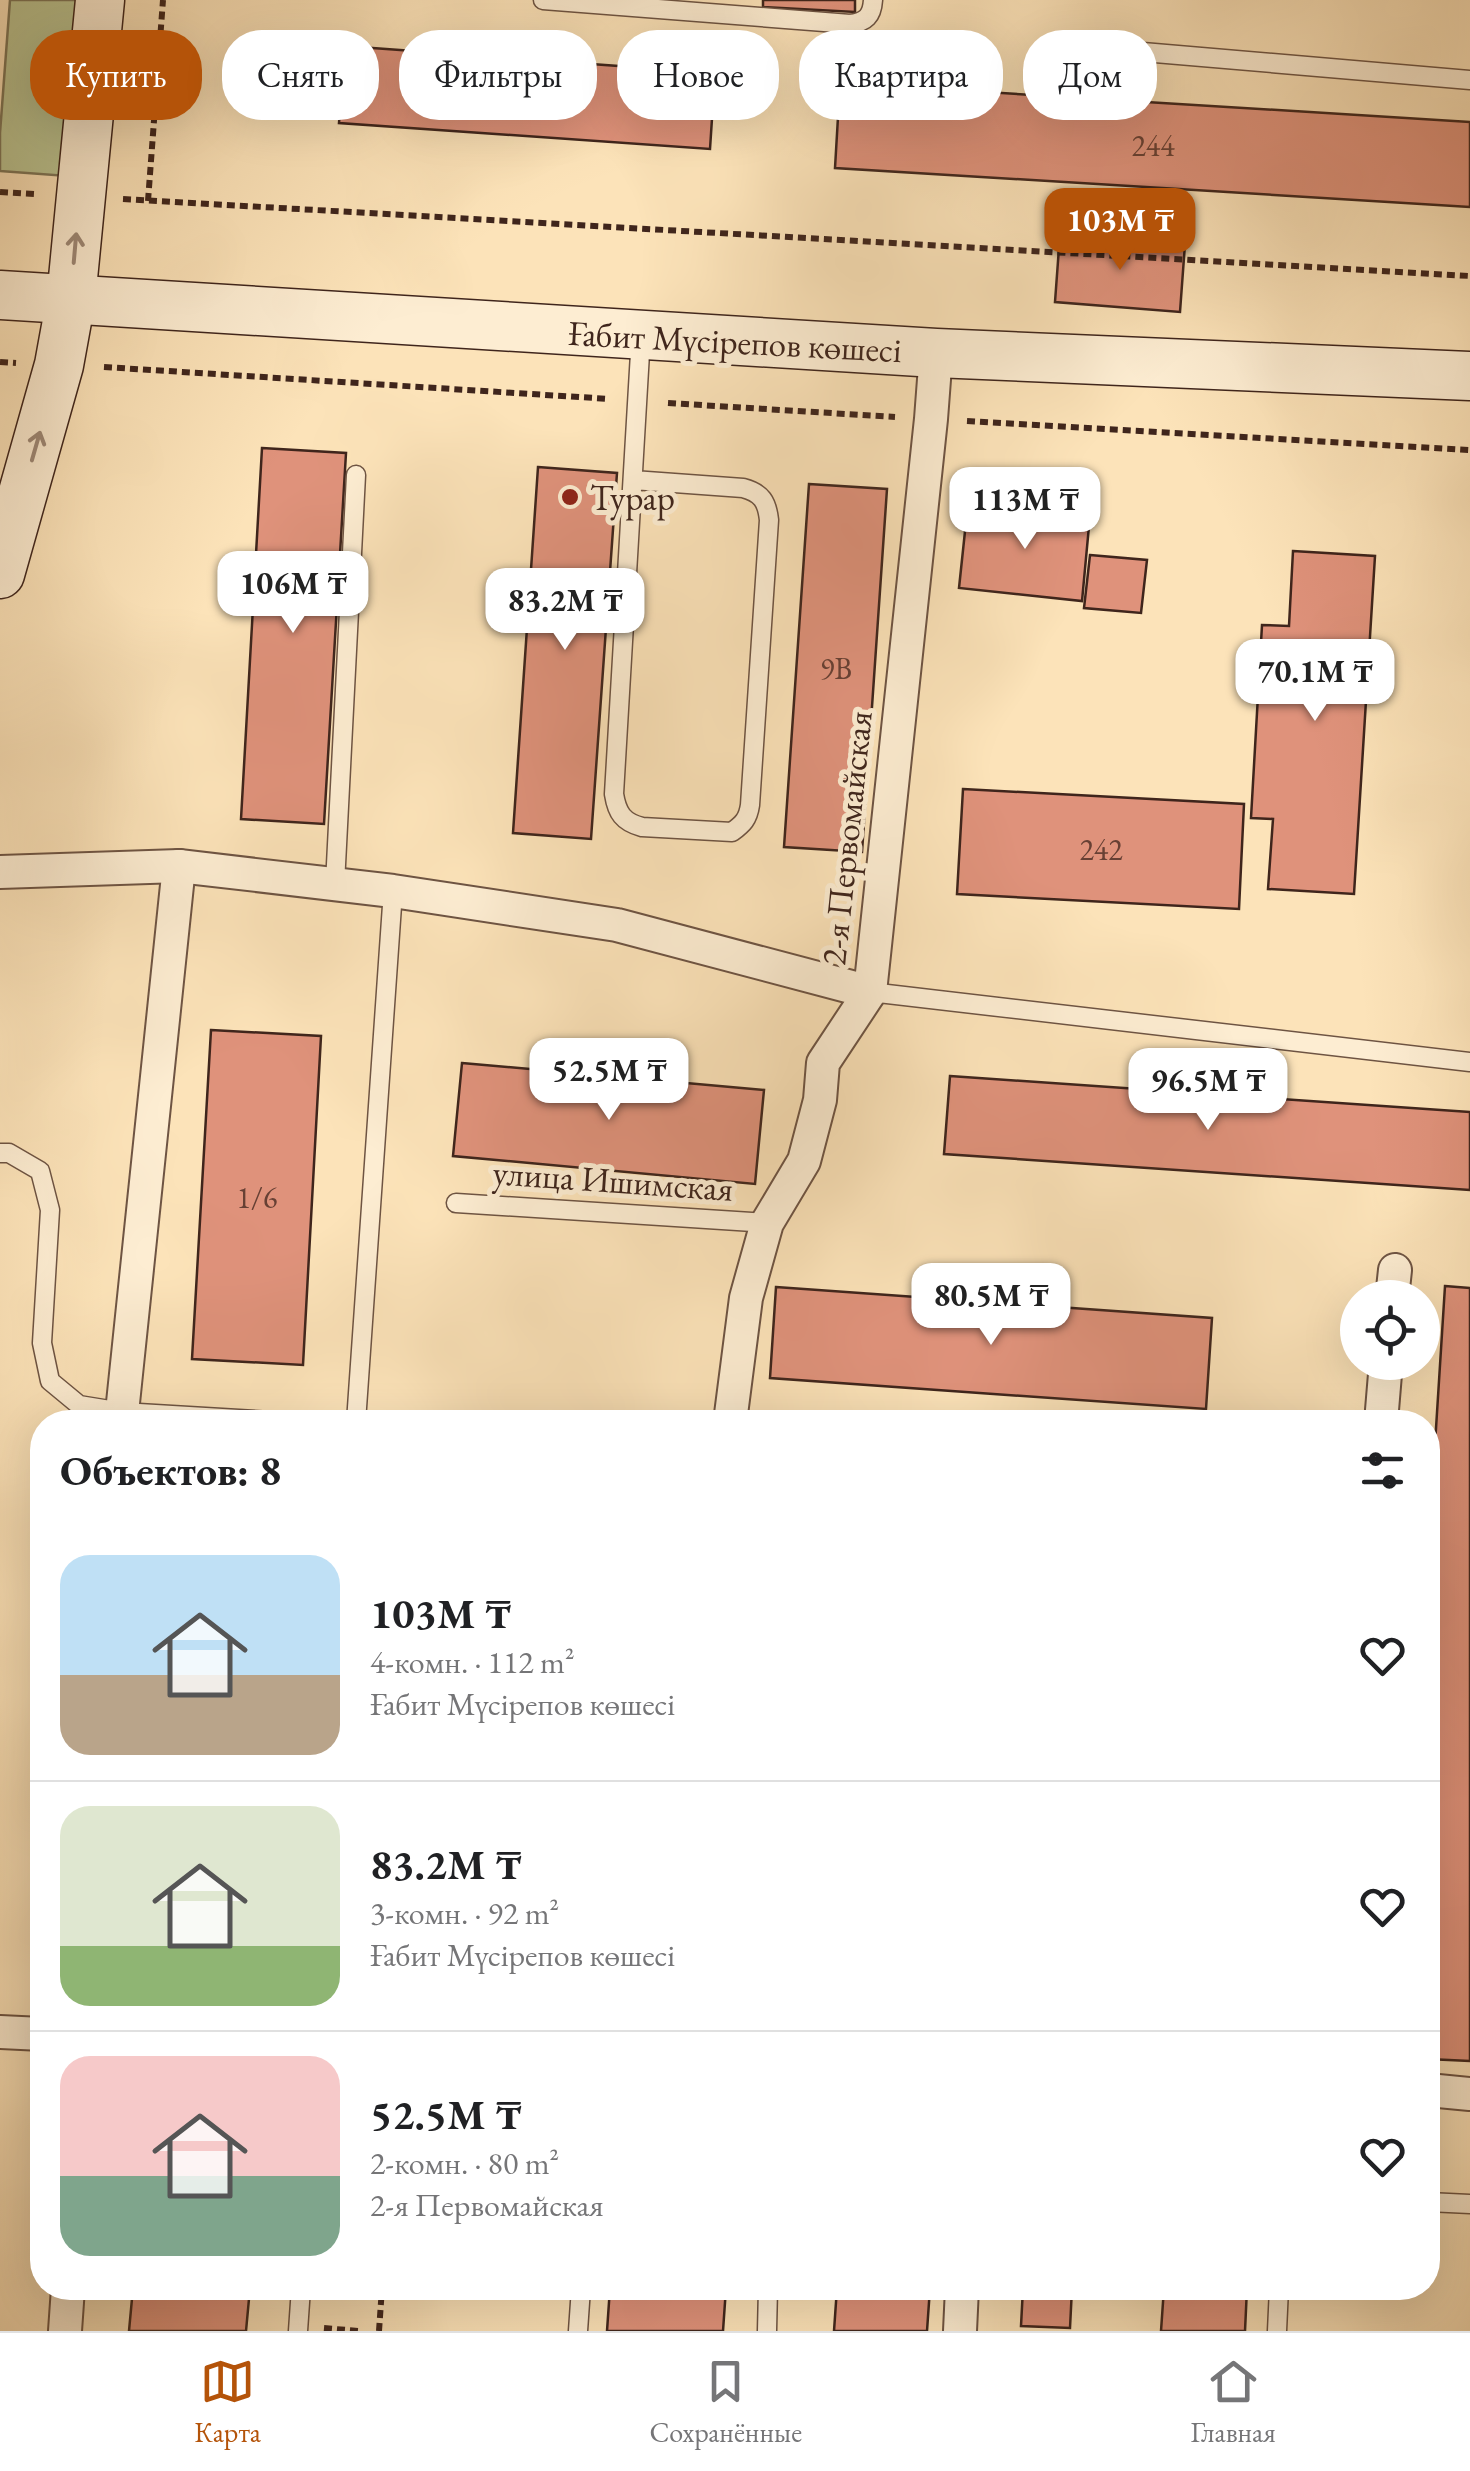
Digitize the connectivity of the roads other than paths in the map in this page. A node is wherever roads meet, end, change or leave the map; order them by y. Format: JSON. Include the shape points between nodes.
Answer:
{"nodes":[{"id":1,"x":100,"y":0,"type":"edge"},
{"id":2,"x":543,"y":0,"type":"edge"},
{"id":3,"x":873,"y":0,"type":"edge"},
{"id":4,"x":1157,"y":53,"type":"edge"},
{"id":5,"x":1470,"y":80,"type":"edge"},
{"id":6,"x":0,"y":295,"type":"edge"},
{"id":7,"x":71,"y":300,"type":"junction"},
{"id":8,"x":641,"y":336,"type":"junction"},
{"id":9,"x":936,"y":353,"type":"junction"},
{"id":10,"x":1470,"y":376,"type":"edge"},
{"id":11,"x":356,"y":475,"type":"dead end"},
{"id":12,"x":634,"y":480,"type":"junction"},
{"id":13,"x":0,"y":574,"type":"edge"},
{"id":14,"x":179,"y":866,"type":"junction"},
{"id":15,"x":0,"y":872,"type":"edge"},
{"id":16,"x":335,"y":884,"type":"junction"},
{"id":17,"x":394,"y":891,"type":"junction"},
{"id":18,"x":870,"y":992,"type":"junction"},
{"id":19,"x":1470,"y":1062,"type":"edge"},
{"id":20,"x":0,"y":1152,"type":"edge"},
{"id":21,"x":456,"y":1203,"type":"dead end"},
{"id":22,"x":766,"y":1223,"type":"junction"},
{"id":23,"x":1384,"y":1380,"type":"edge"},
{"id":24,"x":97,"y":1410,"type":"edge"},
{"id":25,"x":123,"y":1410,"type":"edge"},
{"id":26,"x":357,"y":1410,"type":"edge"},
{"id":27,"x":732,"y":1410,"type":"edge"},
{"id":28,"x":1382,"y":1410,"type":"edge"},
{"id":29,"x":0,"y":2032,"type":"edge"},
{"id":30,"x":30,"y":2033,"type":"edge"},
{"id":31,"x":1440,"y":2091,"type":"edge"},
{"id":32,"x":1470,"y":2094,"type":"edge"},
{"id":33,"x":1440,"y":2203,"type":"edge"},
{"id":34,"x":1470,"y":2204,"type":"edge"},
{"id":35,"x":67,"y":2300,"type":"edge"},
{"id":36,"x":300,"y":2300,"type":"edge"},
{"id":37,"x":580,"y":2300,"type":"edge"},
{"id":38,"x":768,"y":2300,"type":"edge"},
{"id":39,"x":961,"y":2300,"type":"edge"},
{"id":40,"x":1278,"y":2300,"type":"edge"},
{"id":41,"x":65,"y":2331,"type":"edge"},
{"id":42,"x":298,"y":2331,"type":"edge"},
{"id":43,"x":578,"y":2331,"type":"edge"},
{"id":44,"x":767,"y":2331,"type":"edge"},
{"id":45,"x":960,"y":2331,"type":"edge"},
{"id":46,"x":1277,"y":2331,"type":"edge"}],
"edges":[{"from":7,"to":1,"type":"main road","one_way":true},
{"from":2,"to":3,"type":"lane","via":[[850,24],[869,17]]},
{"from":4,"to":5,"type":"lane"},
{"from":6,"to":7,"type":"main road","name":"Ғабит Мүсірепов көшесі"},
{"from":7,"to":8,"type":"main road","name":"Ғабит Мүсірепов көшесі"},
{"from":13,"to":7,"type":"main road","one_way":true},
{"from":8,"to":9,"type":"main road","name":"Ғабит Мүсірепов көшесі"},
{"from":8,"to":12,"type":"lane"},
{"from":9,"to":10,"type":"main road","name":"Ғабит Мүсірепов көшесі"},
{"from":9,"to":18,"type":"street","name":"2-я Первомайская"},
{"from":11,"to":16,"type":"lane"},
{"from":12,"to":12,"type":"lane","via":[[616,806],[630,824],[732,832],[750,805],[768,508],[743,488]]},
{"from":14,"to":15,"type":"street"},
{"from":14,"to":16,"type":"street"},
{"from":14,"to":25,"type":"street"},
{"from":16,"to":17,"type":"street"},
{"from":17,"to":18,"type":"street","via":[[617,925]]},
{"from":17,"to":26,"type":"lane"},
{"from":18,"to":19,"type":"lane"},
{"from":18,"to":22,"type":"street","name":"2-я Первомайская","via":[[824,1063],[804,1161]]},
{"from":20,"to":24,"type":"lane","via":[[40,1171],[50,1210],[42,1343],[50,1381],[79,1405]]},
{"from":21,"to":22,"type":"lane","name":"улица Ишимская"},
{"from":22,"to":27,"type":"street","name":"2-я Первомайская","via":[[746,1298]]},
{"from":23,"to":28,"type":"street"},
{"from":29,"to":30,"type":"street"},
{"from":31,"to":32,"type":"street"},
{"from":33,"to":34,"type":"lane"},
{"from":35,"to":41,"type":"street"},
{"from":36,"to":42,"type":"lane"},
{"from":37,"to":43,"type":"lane"},
{"from":38,"to":44,"type":"lane"},
{"from":39,"to":45,"type":"street"},
{"from":40,"to":46,"type":"lane"}]}
